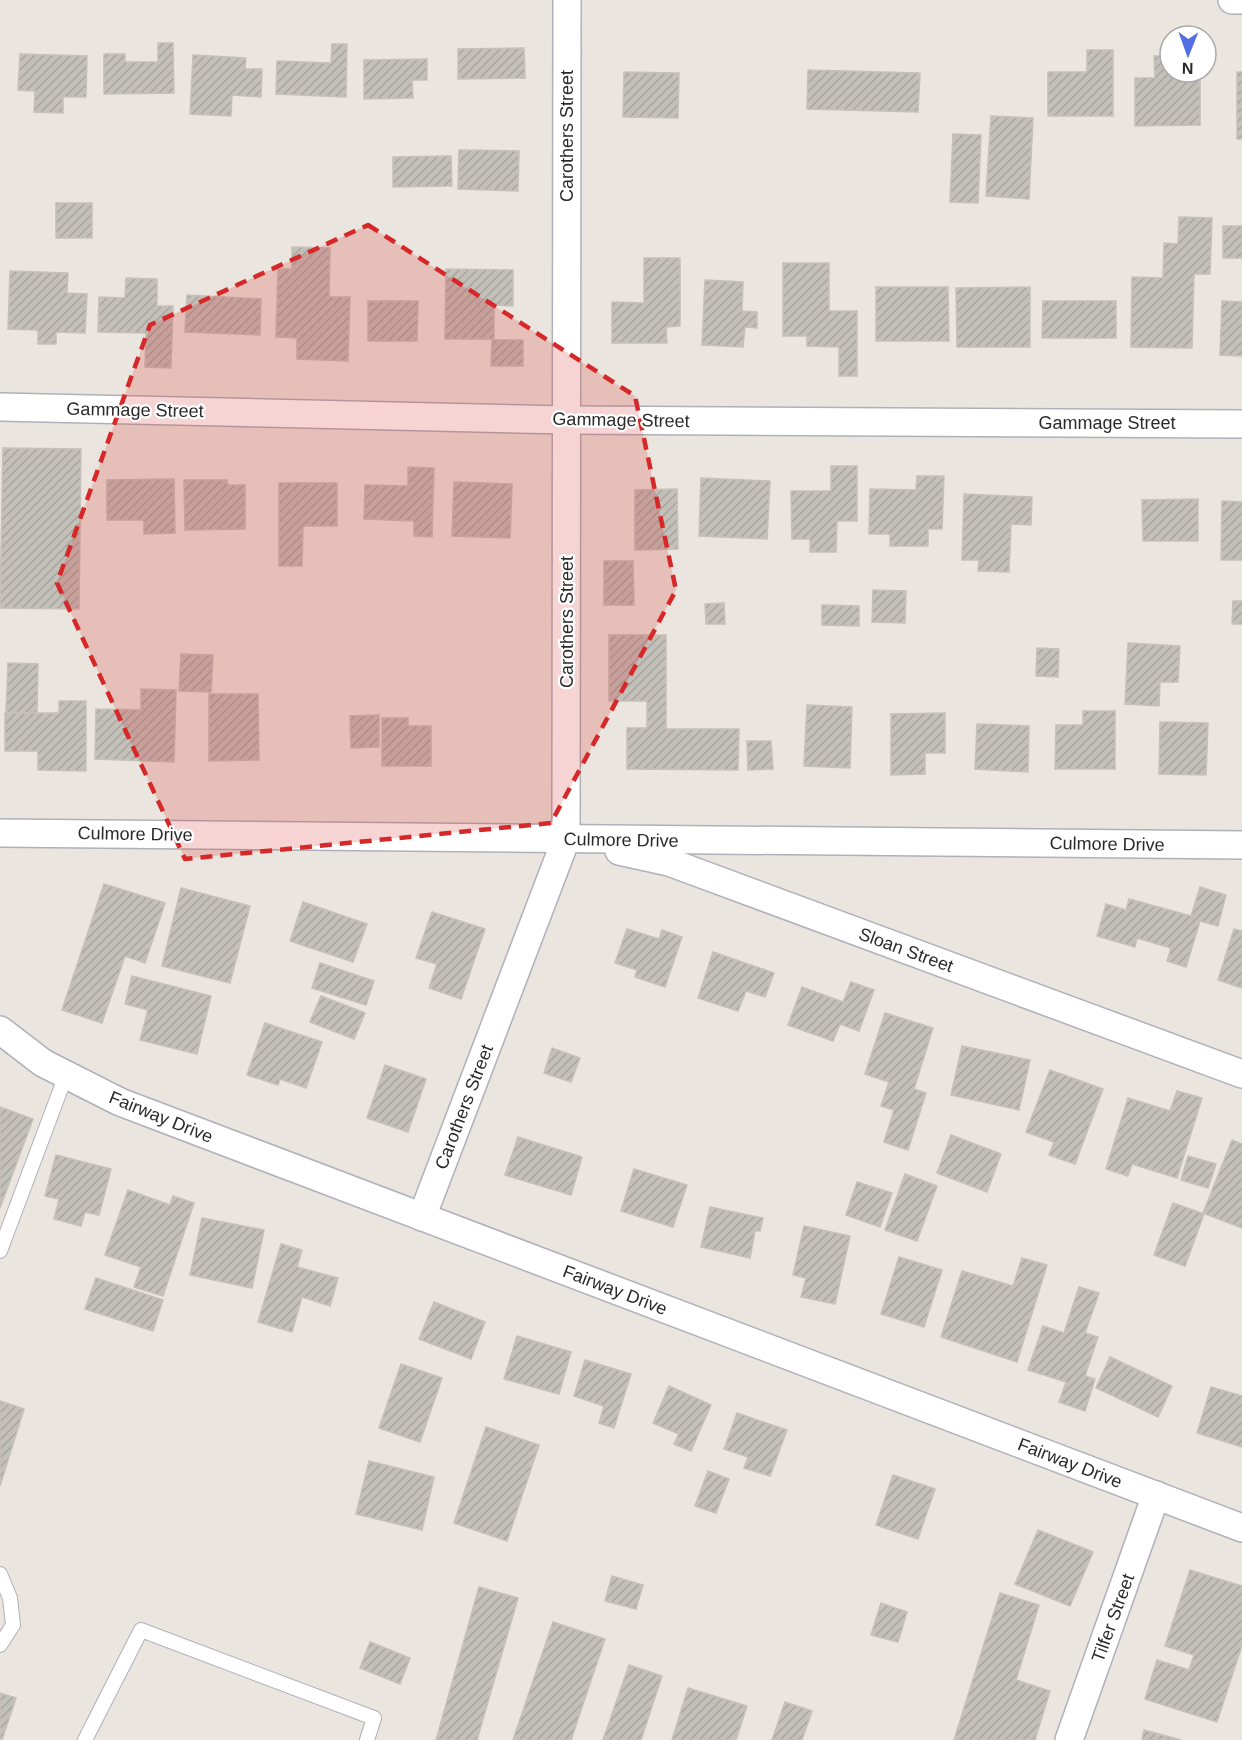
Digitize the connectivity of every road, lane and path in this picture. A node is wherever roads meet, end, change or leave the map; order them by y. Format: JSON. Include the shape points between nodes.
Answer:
{"nodes":[{"id":1,"x":567,"y":0,"type":"edge"},
{"id":2,"x":1232,"y":0,"type":"edge"},
{"id":3,"x":1242,"y":0,"type":"edge"},
{"id":4,"x":0,"y":407,"type":"edge"},
{"id":5,"x":567,"y":420,"type":"junction"},
{"id":6,"x":1242,"y":424,"type":"edge"},
{"id":7,"x":0,"y":833,"type":"edge"},
{"id":8,"x":566,"y":839,"type":"junction"},
{"id":9,"x":1242,"y":845,"type":"edge"},
{"id":10,"x":0,"y":1030,"type":"edge"},
{"id":11,"x":1242,"y":1074,"type":"edge"},
{"id":12,"x":66,"y":1075,"type":"junction"},
{"id":13,"x":422,"y":1217,"type":"junction"},
{"id":14,"x":0,"y":1251,"type":"edge"},
{"id":15,"x":1156,"y":1496,"type":"junction"},
{"id":16,"x":1242,"y":1528,"type":"edge"},
{"id":17,"x":0,"y":1574,"type":"edge"},
{"id":18,"x":0,"y":1645,"type":"edge"},
{"id":19,"x":85,"y":1740,"type":"edge"},
{"id":20,"x":367,"y":1740,"type":"edge"},
{"id":21,"x":1069,"y":1740,"type":"edge"}],
"edges":[{"from":1,"to":5,"type":"street","name":"Carothers Street"},
{"from":2,"to":3,"type":"street"},
{"from":4,"to":5,"type":"street","name":"Gammage Street"},
{"from":5,"to":6,"type":"street","name":"Gammage Street"},
{"from":5,"to":8,"type":"street","name":"Carothers Street"},
{"from":7,"to":8,"type":"street","name":"Culmore Drive"},
{"from":8,"to":9,"type":"street","name":"Culmore Drive"},
{"from":8,"to":11,"type":"street","name":"Sloan Street","via":[[669,862]]},
{"from":8,"to":13,"type":"street","name":"Carothers Street"},
{"from":10,"to":12,"type":"street","name":"Fairway Drive","via":[[43,1063]]},
{"from":12,"to":13,"type":"street","name":"Fairway Drive","via":[[120,1102]]},
{"from":12,"to":14,"type":"lane"},
{"from":13,"to":15,"type":"street","name":"Fairway Drive"},
{"from":15,"to":16,"type":"street","name":"Fairway Drive"},
{"from":15,"to":21,"type":"street","name":"Tilfer Street"},
{"from":17,"to":18,"type":"lane","via":[[10,1598],[13,1626]]},
{"from":19,"to":20,"type":"lane","via":[[141,1630],[374,1718]]}]}
